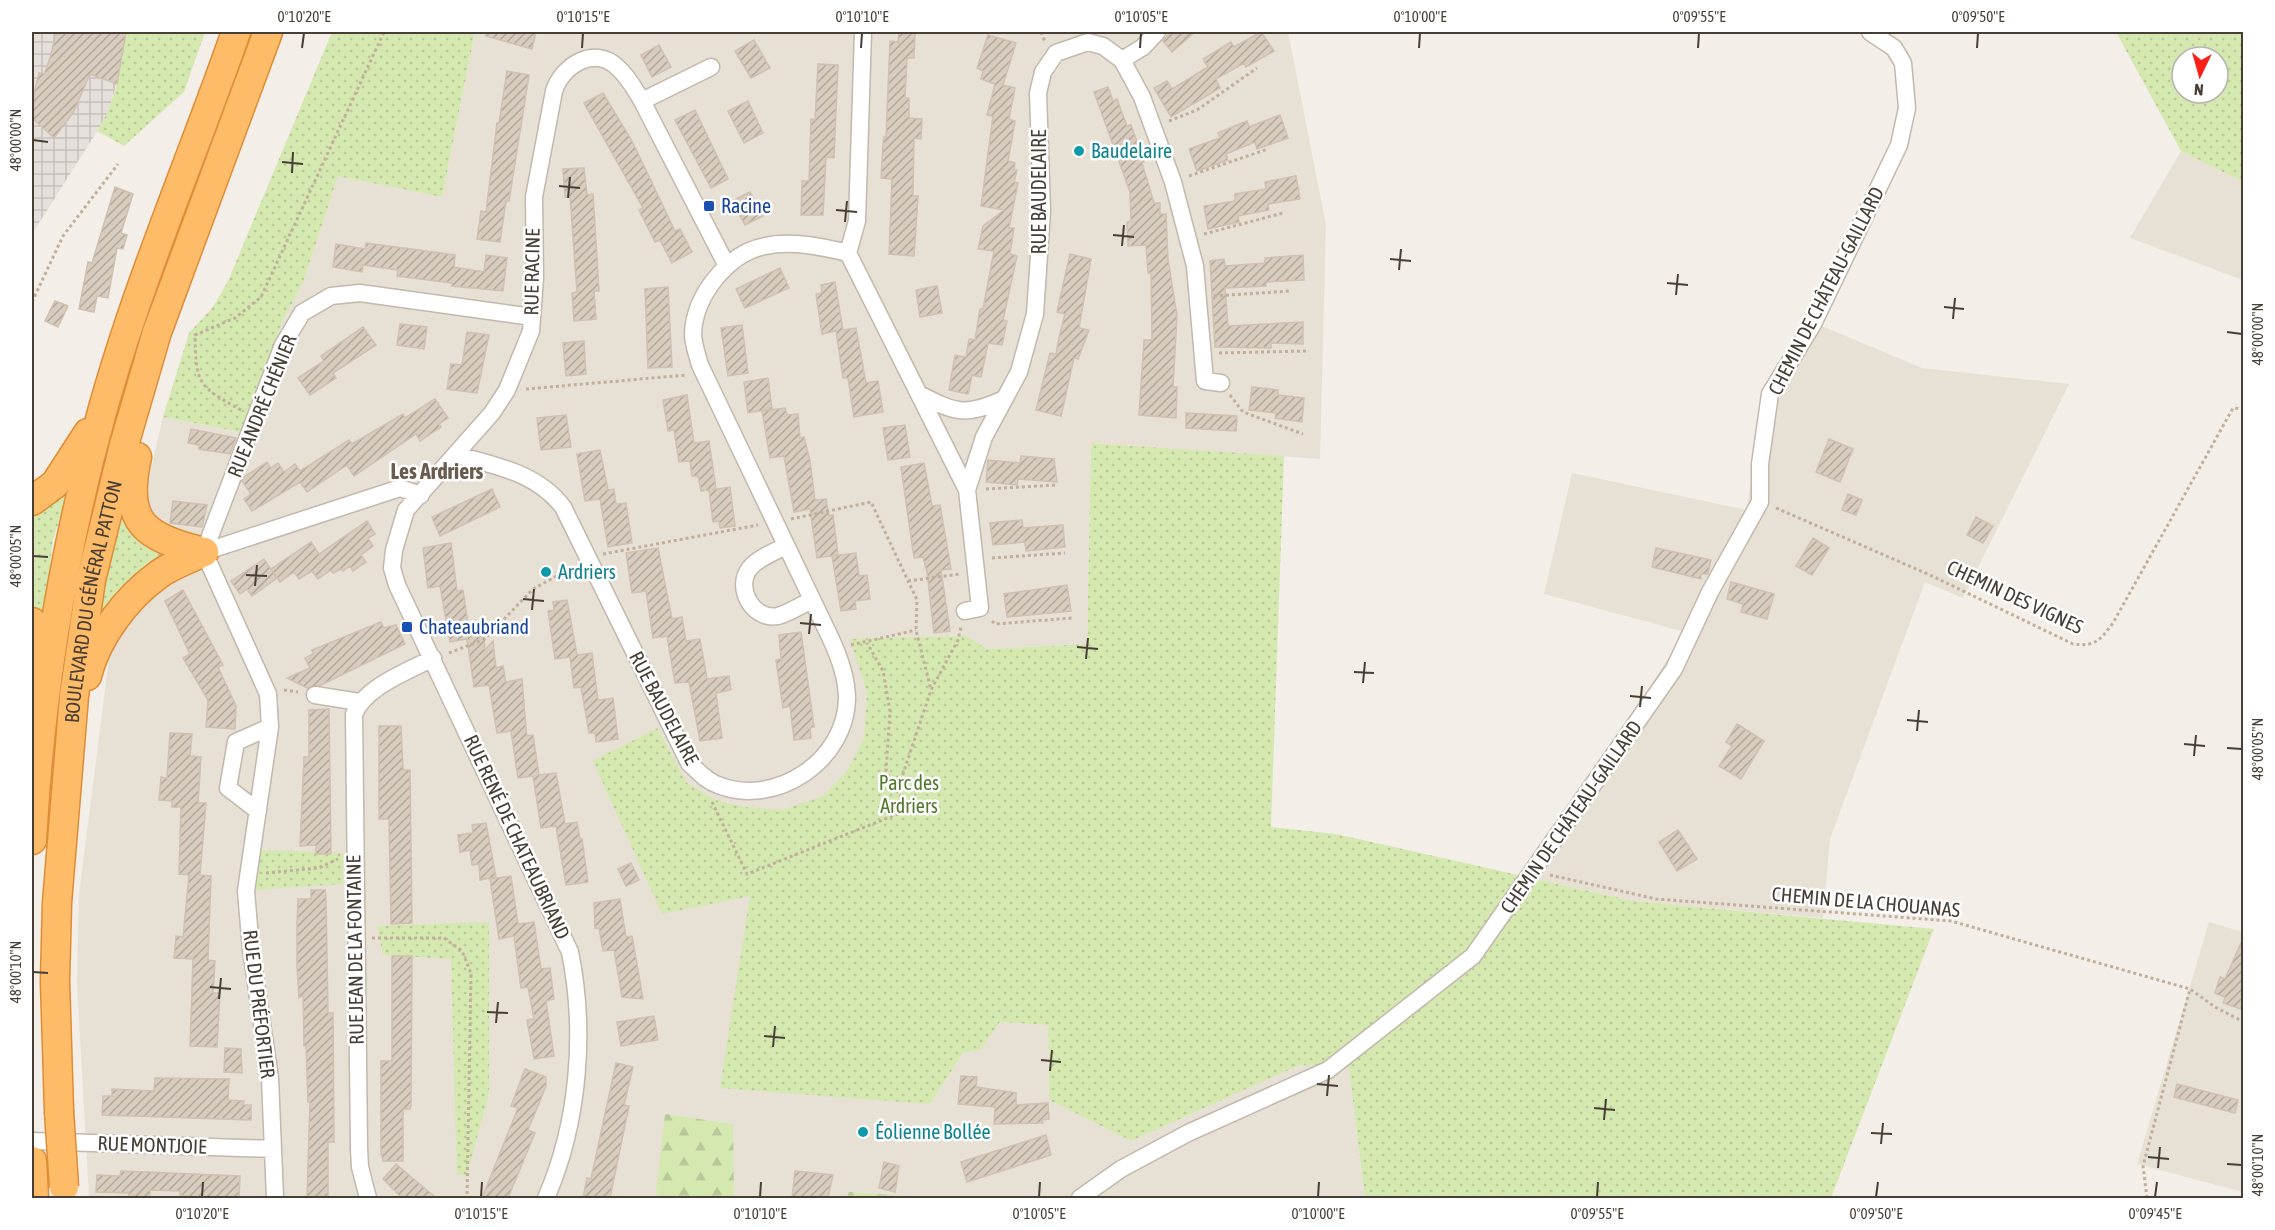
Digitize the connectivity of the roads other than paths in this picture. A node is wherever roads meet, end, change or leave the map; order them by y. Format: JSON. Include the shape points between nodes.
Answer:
{"nodes":[{"id":1,"x":237,"y":32,"type":"edge"},
{"id":2,"x":268,"y":32,"type":"edge"},
{"id":3,"x":863,"y":32,"type":"edge"},
{"id":4,"x":1157,"y":32,"type":"edge"},
{"id":5,"x":1870,"y":32,"type":"edge"},
{"id":6,"x":1122,"y":60,"type":"junction"},
{"id":7,"x":711,"y":67,"type":"dead end"},
{"id":8,"x":642,"y":101,"type":"junction"},
{"id":9,"x":848,"y":253,"type":"junction"},
{"id":10,"x":728,"y":266,"type":"junction"},
{"id":11,"x":532,"y":316,"type":"junction"},
{"id":12,"x":157,"y":332,"type":"junction"},
{"id":13,"x":1221,"y":383,"type":"road end"},
{"id":14,"x":919,"y":394,"type":"junction"},
{"id":15,"x":1002,"y":400,"type":"junction"},
{"id":16,"x":102,"y":411,"type":"junction"},
{"id":17,"x":457,"y":455,"type":"junction"},
{"id":18,"x":967,"y":490,"type":"junction"},
{"id":19,"x":421,"y":495,"type":"junction"},
{"id":20,"x":32,"y":501,"type":"edge"},
{"id":21,"x":786,"y":546,"type":"junction"},
{"id":22,"x":204,"y":552,"type":"junction"},
{"id":23,"x":812,"y":600,"type":"junction"},
{"id":24,"x":972,"y":609,"type":"road end"},
{"id":25,"x":32,"y":622,"type":"edge"},
{"id":26,"x":433,"y":658,"type":"junction"},
{"id":27,"x":315,"y":695,"type":"road end"},
{"id":28,"x":359,"y":702,"type":"junction"},
{"id":29,"x":270,"y":727,"type":"junction"},
{"id":30,"x":37,"y":756,"type":"junction"},
{"id":31,"x":69,"y":760,"type":"junction"},
{"id":32,"x":258,"y":811,"type":"junction"},
{"id":33,"x":32,"y":840,"type":"edge"},
{"id":34,"x":32,"y":1141,"type":"edge"},
{"id":35,"x":273,"y":1149,"type":"junction"},
{"id":36,"x":64,"y":1193,"type":"edge"},
{"id":37,"x":275,"y":1198,"type":"edge"},
{"id":38,"x":368,"y":1198,"type":"edge"},
{"id":39,"x":546,"y":1198,"type":"edge"},
{"id":40,"x":1080,"y":1198,"type":"edge"}],
"edges":[{"from":1,"to":16,"type":"highway","name":"BOULEVARD DU GÉNÉRAL PATTON","via":[[154,251]]},
{"from":2,"to":12,"type":"highway","name":"BOULEVARD DU GÉNÉRAL PATTON"},
{"from":3,"to":9,"type":"street","via":[[857,221]]},
{"from":4,"to":6,"type":"street"},
{"from":5,"to":40,"type":"street","name":"CHEMIN DE CHÂTEAU-GAILLARD","via":[[1894,48],[1903,63],[1907,108],[1899,145],[1813,324],[1770,394],[1760,464],[1760,502],[1710,592],[1674,669],[1473,956],[1328,1070],[1188,1132],[1121,1168]]},
{"from":6,"to":13,"type":"street","name":"RUE BAUDELAIRE","via":[[1142,97],[1173,182],[1195,266],[1205,381]]},
{"from":6,"to":15,"type":"street","name":"RUE BAUDELAIRE","via":[[1103,46],[1088,42],[1056,53],[1043,72],[1038,93],[1042,211],[1035,314],[1019,372]]},
{"from":7,"to":8,"type":"street"},
{"from":8,"to":10,"type":"street","name":"RUE RACINE"},
{"from":8,"to":11,"type":"street","name":"RUE RACINE","via":[[616,65],[603,58],[578,62],[558,78],[534,197]]},
{"from":9,"to":10,"type":"street","name":"RUE BAUDELAIRE","via":[[790,244],[765,246],[742,254]]},
{"from":9,"to":14,"type":"street","name":"RUE BAUDELAIRE"},
{"from":10,"to":21,"type":"street","name":"RUE BAUDELAIRE","via":[[702,298],[694,324],[695,347]]},
{"from":11,"to":17,"type":"street","name":"RUE RACINE","via":[[507,390]]},
{"from":11,"to":22,"type":"street","name":"RUE ANDRÉ CHÉNIER","via":[[360,293],[331,296],[302,314],[283,345]]},
{"from":12,"to":22,"type":"highway","via":[[162,369],[136,460],[132,500],[146,529],[162,540]]},
{"from":12,"to":31,"type":"highway","name":"BOULEVARD DU GÉNÉRAL PATTON","via":[[91,580]]},
{"from":14,"to":15,"type":"street","via":[[951,411],[981,410]]},
{"from":14,"to":18,"type":"street","name":"RUE BAUDELAIRE"},
{"from":15,"to":18,"type":"street","name":"RUE BAUDELAIRE","via":[[984,437]]},
{"from":16,"to":20,"type":"highway","via":[[55,484]]},
{"from":16,"to":30,"type":"highway","name":"BOULEVARD DU GÉNÉRAL PATTON","via":[[68,546]]},
{"from":17,"to":19,"type":"street","name":"RUE RACINE"},
{"from":17,"to":23,"type":"street","name":"RUE BAUDELAIRE","via":[[533,479],[552,492],[574,526],[689,763],[716,784],[738,790],[778,785],[815,768],[833,746],[845,716],[845,679]]},
{"from":18,"to":24,"type":"street","name":"RUE BAUDELAIRE","via":[[976,566]]},
{"from":19,"to":22,"type":"street","via":[[400,488]]},
{"from":19,"to":26,"type":"street","name":"RUE RENÉ DE CHATEAUBRIAND","via":[[406,510],[392,568]]},
{"from":21,"to":23,"type":"street","name":"RUE BAUDELAIRE"},
{"from":21,"to":23,"type":"street","via":[[748,570],[748,602],[764,616],[778,616]]},
{"from":22,"to":29,"type":"street","name":"RUE DU PRÉFORTIER","via":[[268,694]]},
{"from":22,"to":31,"type":"highway","via":[[159,574],[126,605],[107,632],[91,659]]},
{"from":25,"to":30,"type":"highway"},
{"from":26,"to":28,"type":"street"},
{"from":26,"to":39,"type":"street","name":"RUE RENÉ DE CHATEAUBRIAND","via":[[570,952],[578,1004],[575,1084],[560,1163]]},
{"from":27,"to":28,"type":"street"},
{"from":28,"to":38,"type":"street","name":"RUE JEAN DE LA FONTAINE","via":[[354,714],[355,938],[360,1167]]},
{"from":29,"to":32,"type":"street","name":"RUE DU PRÉFORTIER"},
{"from":29,"to":32,"type":"street","via":[[236,742],[228,788]]},
{"from":30,"to":33,"type":"highway","name":"BOULEVARD DU GÉNÉRAL PATTON"},
{"from":31,"to":36,"type":"highway","name":"BOULEVARD DU GÉNÉRAL PATTON","bridge":true,"via":[[55,981]]},
{"from":32,"to":35,"type":"street","name":"RUE DU PRÉFORTIER","via":[[247,875],[251,950],[270,1078]]},
{"from":34,"to":35,"type":"street","name":"RUE MONTJOIE"},
{"from":35,"to":37,"type":"street","name":"RUE DU PRÉFORTIER"}]}
